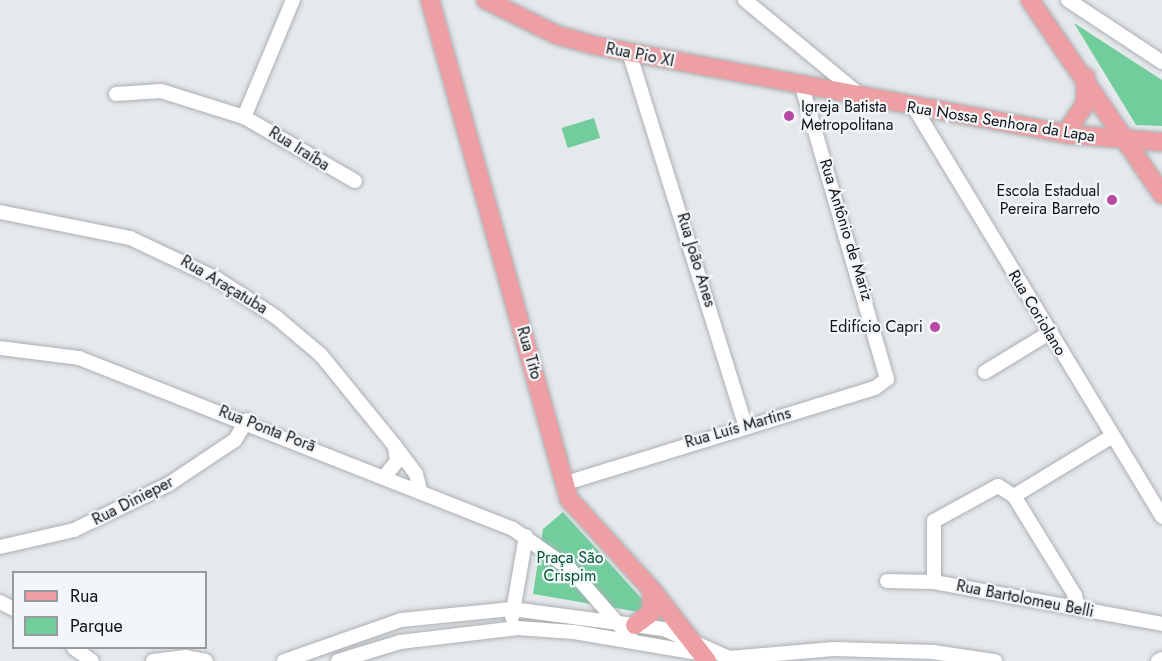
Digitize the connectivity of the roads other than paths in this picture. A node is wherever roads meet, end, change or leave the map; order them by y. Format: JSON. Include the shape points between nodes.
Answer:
{"nodes":[{"id":1,"x":293,"y":0,"type":"edge"},
{"id":2,"x":430,"y":0,"type":"edge"},
{"id":3,"x":486,"y":0,"type":"edge"},
{"id":4,"x":745,"y":0,"type":"edge"},
{"id":5,"x":1030,"y":0,"type":"edge"},
{"id":6,"x":1068,"y":0,"type":"edge"},
{"id":7,"x":634,"y":54,"type":"junction"},
{"id":8,"x":1162,"y":62,"type":"edge"},
{"id":9,"x":1086,"y":76,"type":"junction"},
{"id":10,"x":802,"y":86,"type":"junction"},
{"id":11,"x":116,"y":94,"type":"dead end"},
{"id":12,"x":864,"y":98,"type":"junction"},
{"id":13,"x":914,"y":107,"type":"junction"},
{"id":14,"x":244,"y":117,"type":"junction"},
{"id":15,"x":1065,"y":134,"type":"junction"},
{"id":16,"x":1162,"y":142,"type":"edge"},
{"id":17,"x":1130,"y":143,"type":"junction"},
{"id":18,"x":355,"y":182,"type":"dead end"},
{"id":19,"x":1162,"y":194,"type":"edge"},
{"id":20,"x":0,"y":212,"type":"edge"},
{"id":21,"x":1049,"y":333,"type":"junction"},
{"id":22,"x":0,"y":348,"type":"edge"},
{"id":23,"x":985,"y":372,"type":"dead end"},
{"id":24,"x":890,"y":374,"type":"joint"},
{"id":25,"x":248,"y":420,"type":"junction"},
{"id":26,"x":746,"y":425,"type":"junction"},
{"id":27,"x":1112,"y":437,"type":"junction"},
{"id":28,"x":395,"y":446,"type":"junction"},
{"id":29,"x":385,"y":476,"type":"junction"},
{"id":30,"x":570,"y":477,"type":"junction"},
{"id":31,"x":420,"y":490,"type":"junction"},
{"id":32,"x":1014,"y":496,"type":"junction"},
{"id":33,"x":1162,"y":518,"type":"edge"},
{"id":34,"x":526,"y":536,"type":"junction"},
{"id":35,"x":0,"y":547,"type":"edge"},
{"id":36,"x":887,"y":581,"type":"dead end"},
{"id":37,"x":934,"y":582,"type":"junction"},
{"id":38,"x":652,"y":590,"type":"junction"},
{"id":39,"x":512,"y":609,"type":"junction"},
{"id":40,"x":1078,"y":609,"type":"junction"},
{"id":41,"x":453,"y":611,"type":"junction"},
{"id":42,"x":401,"y":620,"type":"junction"},
{"id":43,"x":615,"y":621,"type":"junction"},
{"id":44,"x":1162,"y":624,"type":"edge"},
{"id":45,"x":512,"y":628,"type":"junction"},
{"id":46,"x":353,"y":632,"type":"junction"},
{"id":47,"x":454,"y":633,"type":"junction"},
{"id":48,"x":634,"y":634,"type":"junction"},
{"id":49,"x":692,"y":638,"type":"junction"},
{"id":50,"x":406,"y":641,"type":"junction"},
{"id":51,"x":75,"y":649,"type":"edge"},
{"id":52,"x":360,"y":653,"type":"junction"},
{"id":53,"x":308,"y":656,"type":"edge"},
{"id":54,"x":705,"y":658,"type":"edge"},
{"id":55,"x":734,"y":659,"type":"edge"},
{"id":56,"x":1162,"y":659,"type":"edge"},
{"id":57,"x":92,"y":661,"type":"edge"},
{"id":58,"x":153,"y":661,"type":"edge"},
{"id":59,"x":206,"y":661,"type":"edge"},
{"id":60,"x":284,"y":661,"type":"edge"},
{"id":61,"x":338,"y":661,"type":"edge"},
{"id":62,"x":995,"y":661,"type":"edge"},
{"id":63,"x":1158,"y":661,"type":"edge"}],
"edges":[{"from":1,"to":14,"type":"street"},
{"from":2,"to":30,"type":"main road","name":"Rua Tito"},
{"from":3,"to":7,"type":"main road","name":"Rua Pio XI","via":[[557,35]]},
{"from":4,"to":12,"type":"street"},
{"from":5,"to":9,"type":"main road"},
{"from":6,"to":8,"type":"street"},
{"from":7,"to":10,"type":"main road","name":"Rua Pio XI"},
{"from":7,"to":26,"type":"street","name":"Rua João Anes"},
{"from":9,"to":15,"type":"main road","via":[[1085,104]]},
{"from":9,"to":17,"type":"main road"},
{"from":10,"to":12,"type":"main road","name":"Rua Nossa Senhora da Lapa"},
{"from":10,"to":24,"type":"street","name":"Rua Antônio de Mariz"},
{"from":11,"to":14,"type":"street","name":"Rua Iraíba","via":[[161,92]]},
{"from":12,"to":13,"type":"main road","name":"Rua Nossa Senhora da Lapa"},
{"from":13,"to":15,"type":"main road","name":"Rua Nossa Senhora da Lapa"},
{"from":13,"to":21,"type":"street","name":"Rua Coriolano"},
{"from":14,"to":18,"type":"street","name":"Rua Iraíba"},
{"from":15,"to":17,"type":"main road","name":"Rua Nossa Senhora da Lapa"},
{"from":16,"to":17,"type":"main road","name":"Rua Nossa Senhora da Lapa"},
{"from":17,"to":19,"type":"main road"},
{"from":20,"to":28,"type":"street","name":"Rua Araçatuba","via":[[130,238],[217,279],[276,317],[321,355]]},
{"from":21,"to":23,"type":"street"},
{"from":21,"to":27,"type":"street","name":"Rua Coriolano"},
{"from":22,"to":25,"type":"street","name":"Rua Ponta Porã","via":[[79,358]]},
{"from":24,"to":26,"type":"street","name":"Rua Luís Martins","via":[[875,388]]},
{"from":25,"to":29,"type":"street","name":"Rua Ponta Porã"},
{"from":25,"to":35,"type":"street","name":"Rua Dinieper","via":[[235,440],[169,484],[74,530]]},
{"from":26,"to":30,"type":"street","name":"Rua Luís Martins"},
{"from":27,"to":32,"type":"street"},
{"from":27,"to":33,"type":"street","name":"Rua Coriolano"},
{"from":28,"to":29,"type":"street","via":[[397,461]]},
{"from":28,"to":31,"type":"street","name":"Rua Araçatuba","via":[[416,474]]},
{"from":29,"to":31,"type":"street","name":"Rua Ponta Porã"},
{"from":30,"to":38,"type":"main road","name":"Rua Tito","via":[[569,499]]},
{"from":31,"to":34,"type":"street","name":"Rua Ponta Porã"},
{"from":32,"to":37,"type":"street","via":[[991,486],[934,521]]},
{"from":32,"to":40,"type":"street","via":[[1075,595]]},
{"from":34,"to":39,"type":"street"},
{"from":34,"to":43,"type":"street","via":[[570,569]]},
{"from":36,"to":37,"type":"street","name":"Rua Bartolomeu Belli"},
{"from":37,"to":40,"type":"street","name":"Rua Bartolomeu Belli"},
{"from":38,"to":48,"type":"main road","via":[[651,613]]},
{"from":38,"to":49,"type":"main road","name":"Rua Tito"},
{"from":39,"to":41,"type":"street"},
{"from":39,"to":43,"type":"street"},
{"from":39,"to":45,"type":"street"},
{"from":40,"to":44,"type":"street","name":"Rua Bartolomeu Belli"},
{"from":41,"to":42,"type":"street"},
{"from":41,"to":47,"type":"street"},
{"from":42,"to":46,"type":"street"},
{"from":42,"to":50,"type":"street"},
{"from":43,"to":48,"type":"street"},
{"from":45,"to":47,"type":"street"},
{"from":45,"to":48,"type":"street"},
{"from":46,"to":52,"type":"street"},
{"from":46,"to":53,"type":"street"},
{"from":47,"to":50,"type":"street"},
{"from":48,"to":49,"type":"street"},
{"from":48,"to":54,"type":"street"},
{"from":49,"to":54,"type":"main road","name":"Rua Tito"},
{"from":49,"to":55,"type":"street"},
{"from":50,"to":52,"type":"street"},
{"from":51,"to":57,"type":"street"},
{"from":52,"to":61,"type":"street"},
{"from":53,"to":60,"type":"street"},
{"from":55,"to":62,"type":"street","via":[[834,649],[933,652]]},
{"from":56,"to":63,"type":"street"},
{"from":58,"to":59,"type":"street","via":[[186,657]]}]}
